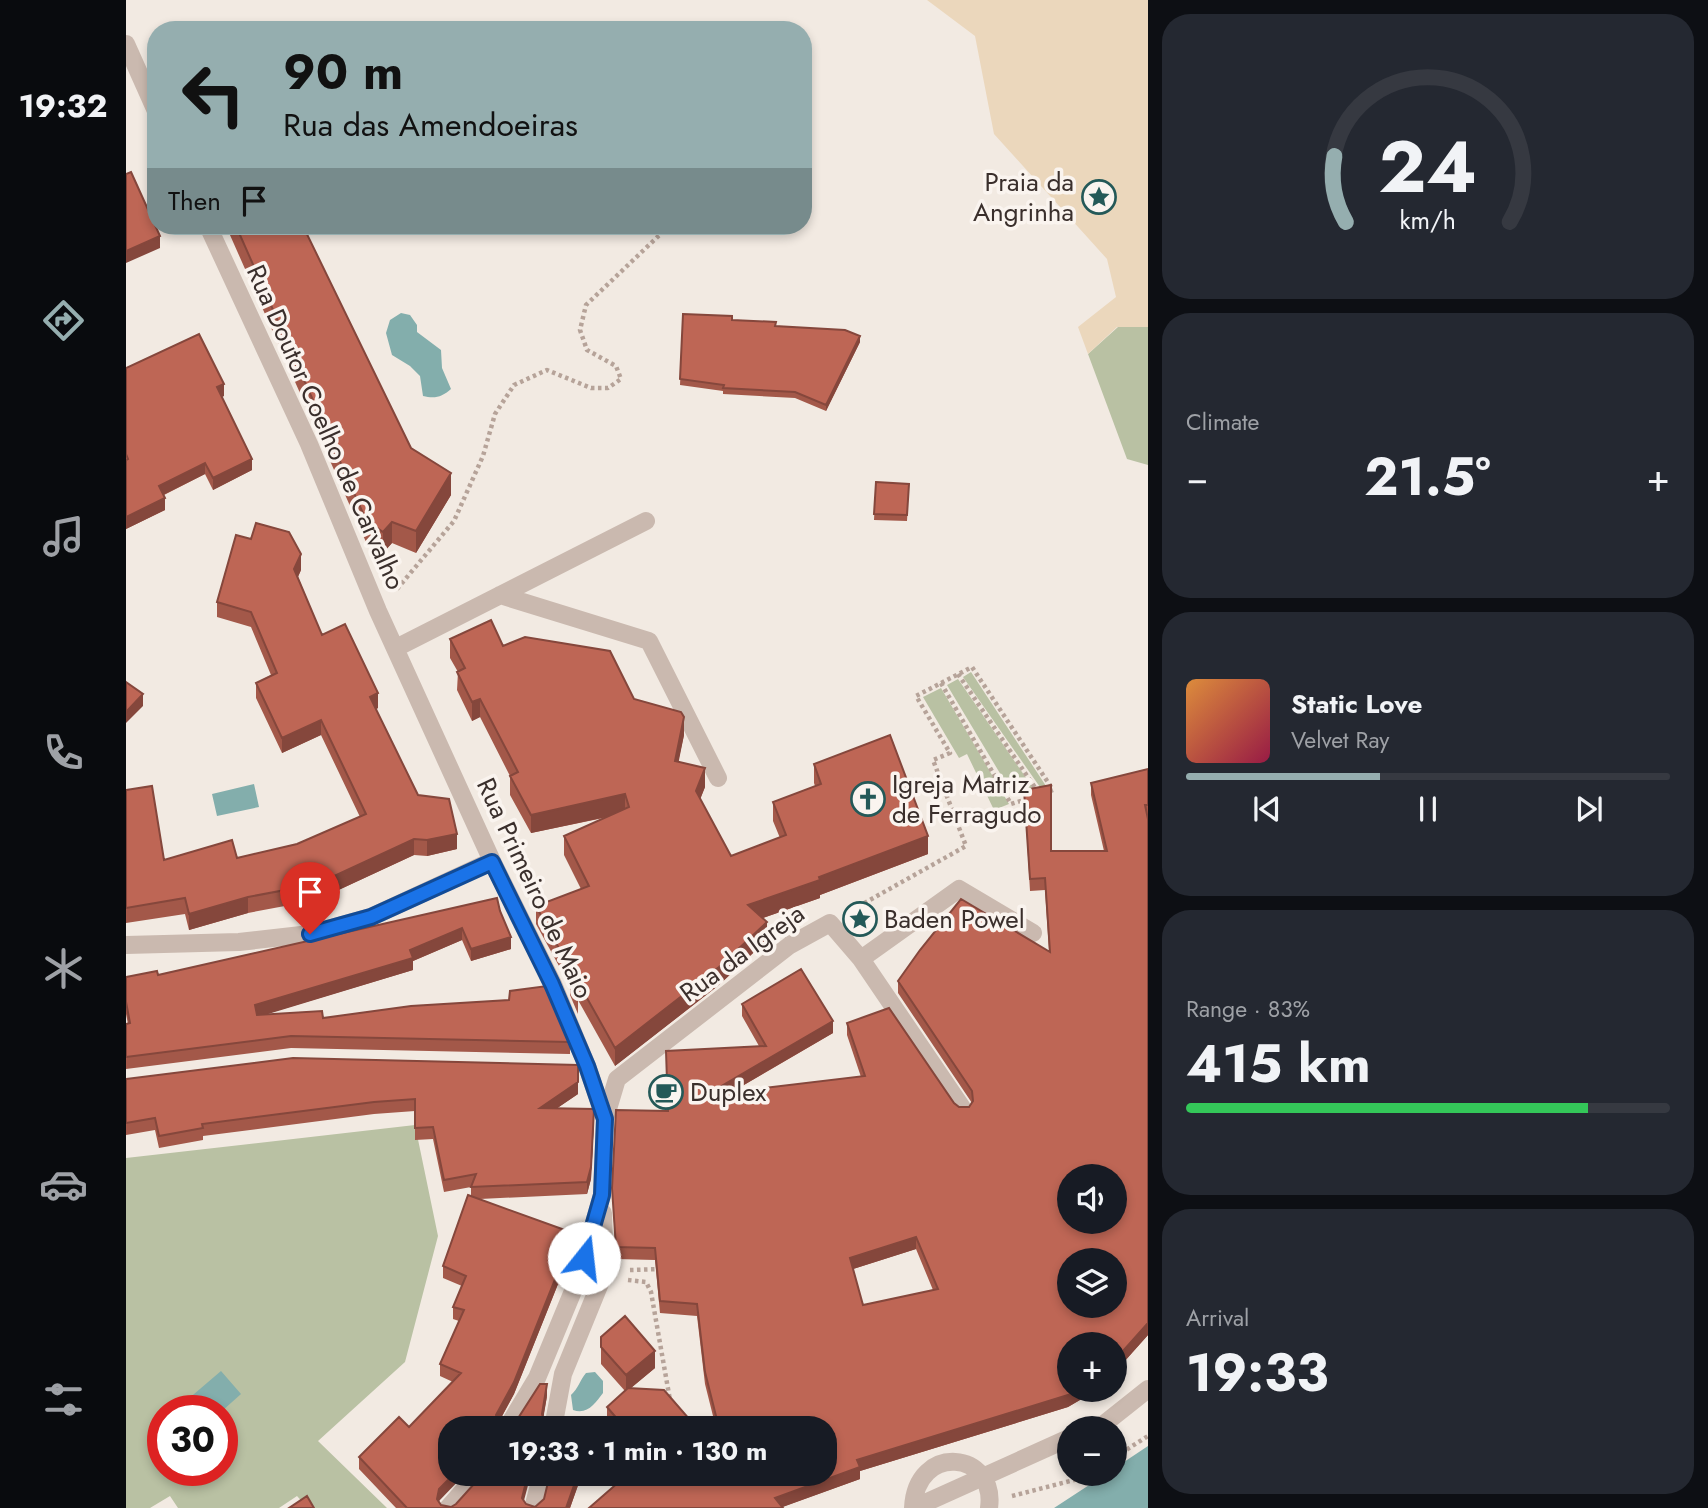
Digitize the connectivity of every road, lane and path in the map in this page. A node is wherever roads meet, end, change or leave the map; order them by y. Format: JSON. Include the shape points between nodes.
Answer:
{"nodes":[{"id":1,"x":126,"y":44,"type":"edge"},
{"id":2,"x":147,"y":91,"type":"edge"},
{"id":3,"x":212,"y":235,"type":"edge"},
{"id":4,"x":660,"y":235,"type":"edge"},
{"id":5,"x":646,"y":521,"type":"dead end"},
{"id":6,"x":500,"y":595,"type":"junction"},
{"id":7,"x":378,"y":611,"type":"junction"},
{"id":8,"x":396,"y":648,"type":"junction"},
{"id":9,"x":958,"y":674,"type":"junction"},
{"id":10,"x":941,"y":683,"type":"junction"},
{"id":11,"x":718,"y":778,"type":"dead end"},
{"id":12,"x":1040,"y":795,"type":"junction"},
{"id":13,"x":492,"y":862,"type":"junction"},
{"id":14,"x":830,"y":923,"type":"junction"},
{"id":15,"x":1033,"y":933,"type":"dead end"},
{"id":16,"x":126,"y":945,"type":"edge"},
{"id":17,"x":861,"y":959,"type":"junction"},
{"id":18,"x":963,"y":1109,"type":"edge"},
{"id":19,"x":605,"y":1119,"type":"junction"},
{"id":20,"x":602,"y":1195,"type":"junction"},
{"id":21,"x":671,"y":1269,"type":"edge"},
{"id":22,"x":604,"y":1274,"type":"junction"},
{"id":23,"x":1148,"y":1388,"type":"edge"},
{"id":24,"x":671,"y":1403,"type":"edge"},
{"id":25,"x":514,"y":1416,"type":"edge"},
{"id":26,"x":555,"y":1416,"type":"edge"},
{"id":27,"x":1114,"y":1416,"type":"edge"},
{"id":28,"x":1148,"y":1436,"type":"edge"},
{"id":29,"x":1057,"y":1443,"type":"edge"},
{"id":30,"x":1127,"y":1449,"type":"edge"},
{"id":31,"x":982,"y":1476,"type":"junction"},
{"id":32,"x":1057,"y":1484,"type":"edge"},
{"id":33,"x":467,"y":1486,"type":"edge"},
{"id":34,"x":539,"y":1486,"type":"edge"},
{"id":35,"x":990,"y":1504,"type":"edge"},
{"id":36,"x":448,"y":1508,"type":"edge"},
{"id":37,"x":533,"y":1508,"type":"edge"},
{"id":38,"x":914,"y":1508,"type":"edge"}],
"edges":[{"from":1,"to":2,"type":"street"},
{"from":3,"to":7,"type":"street","name":"Rua Doutor Coelho de Carvalho","via":[[309,444]]},
{"from":4,"to":7,"type":"path","via":[[586,305],[580,330],[587,350],[617,366],[621,379],[608,388],[590,388],[547,370],[514,385],[495,414],[483,456],[454,521]]},
{"from":5,"to":6,"type":"street"},
{"from":6,"to":8,"type":"street"},
{"from":6,"to":11,"type":"street","via":[[649,642]]},
{"from":7,"to":8,"type":"street","name":"Rua Primeiro de Maio"},
{"from":8,"to":13,"type":"street","name":"Rua Primeiro de Maio"},
{"from":9,"to":10,"type":"path"},
{"from":9,"to":12,"type":"path"},
{"from":9,"to":12,"type":"path","via":[[972,667],[1053,790]]},
{"from":10,"to":12,"type":"path","via":[[1010,804]]},
{"from":10,"to":14,"type":"path","via":[[916,696],[950,753],[933,760],[966,846]]},
{"from":13,"to":16,"type":"street","via":[[371,917],[310,934],[239,942]]},
{"from":13,"to":19,"type":"street","name":"Rua Primeiro de Maio","via":[[552,984]]},
{"from":14,"to":17,"type":"street","name":"Rua da Igreja"},
{"from":14,"to":19,"type":"street","name":"Rua da Igreja","via":[[790,945],[617,1079]]},
{"from":15,"to":17,"type":"street","via":[[959,889]]},
{"from":17,"to":18,"type":"street","name":"Rua da Igreja"},
{"from":19,"to":20,"type":"street","name":"Rua Primeiro de Maio"},
{"from":20,"to":22,"type":"street"},
{"from":20,"to":25,"type":"street","name":"Rua Primeiro de Maio","via":[[578,1279],[537,1378]]},
{"from":21,"to":22,"type":"path"},
{"from":22,"to":24,"type":"path","via":[[646,1282]]},
{"from":22,"to":26,"type":"street","via":[[563,1374]]},
{"from":23,"to":27,"type":"street"},
{"from":28,"to":30,"type":"path"},
{"from":29,"to":31,"type":"street"},
{"from":31,"to":35,"type":"street"},
{"from":31,"to":38,"type":"street"},
{"from":31,"to":38,"type":"street","via":[[963,1463],[939,1464],[921,1478]]},
{"from":32,"to":35,"type":"path"},
{"from":33,"to":36,"type":"street"},
{"from":34,"to":37,"type":"street"}]}
